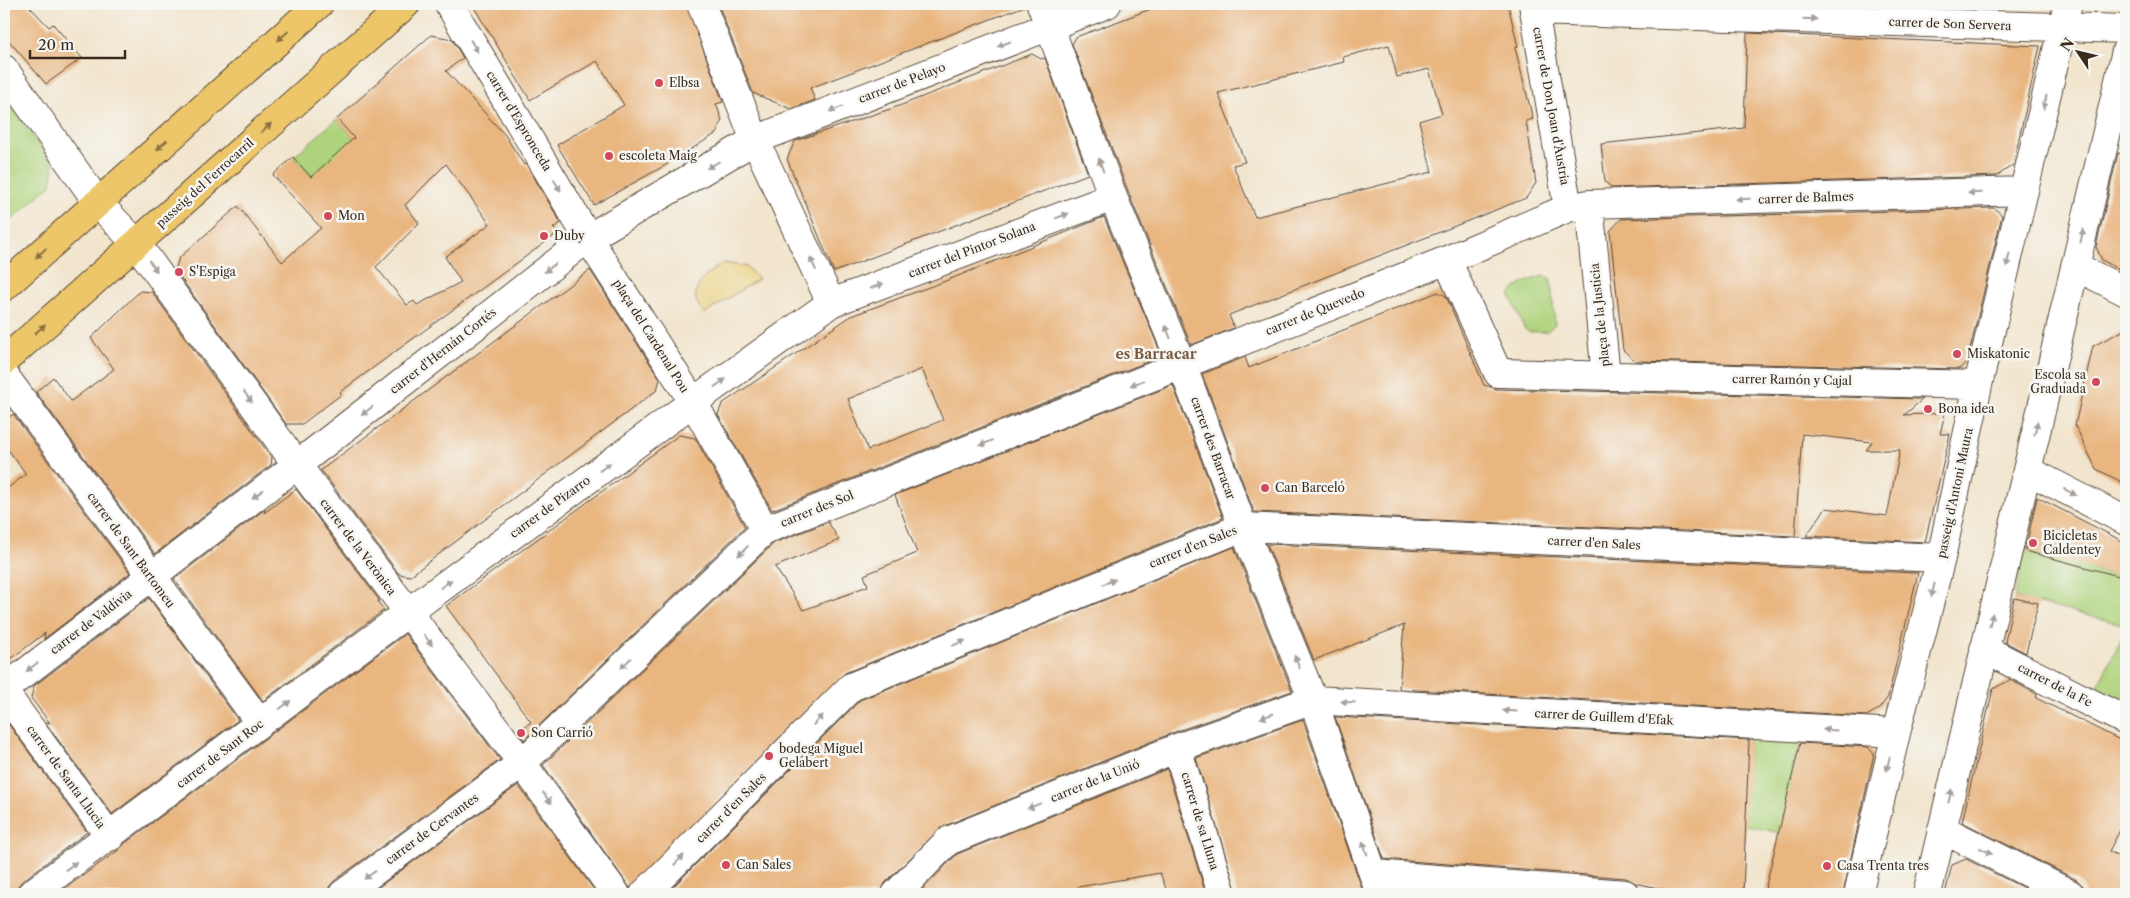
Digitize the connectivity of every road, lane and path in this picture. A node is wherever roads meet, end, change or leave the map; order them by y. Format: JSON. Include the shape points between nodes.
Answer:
{"nodes":[{"id":1,"x":319,"y":4,"type":"edge"},
{"id":2,"x":406,"y":4,"type":"edge"},
{"id":3,"x":450,"y":4,"type":"edge"},
{"id":4,"x":701,"y":4,"type":"edge"},
{"id":5,"x":1107,"y":4,"type":"edge"},
{"id":6,"x":1534,"y":7,"type":"edge"},
{"id":7,"x":1045,"y":15,"type":"edge"},
{"id":8,"x":2065,"y":16,"type":"edge"},
{"id":9,"x":2126,"y":29,"type":"edge"},
{"id":10,"x":2126,"y":51,"type":"edge"},
{"id":11,"x":4,"y":70,"type":"edge"},
{"id":12,"x":755,"y":140,"type":"junction"},
{"id":13,"x":2024,"y":191,"type":"junction"},
{"id":14,"x":1113,"y":197,"type":"junction"},
{"id":15,"x":98,"y":203,"type":"junction"},
{"id":16,"x":1578,"y":206,"type":"junction"},
{"id":17,"x":588,"y":238,"type":"junction"},
{"id":18,"x":136,"y":243,"type":"junction"},
{"id":19,"x":1447,"y":260,"type":"junction"},
{"id":20,"x":2075,"y":266,"type":"junction"},
{"id":21,"x":4,"y":287,"type":"edge"},
{"id":22,"x":2126,"y":292,"type":"edge"},
{"id":23,"x":832,"y":303,"type":"junction"},
{"id":24,"x":4,"y":361,"type":"edge"},
{"id":25,"x":1182,"y":365,"type":"junction"},
{"id":26,"x":4,"y":375,"type":"edge"},
{"id":27,"x":1606,"y":376,"type":"junction"},
{"id":28,"x":1978,"y":385,"type":"junction"},
{"id":29,"x":693,"y":402,"type":"junction"},
{"id":30,"x":297,"y":465,"type":"junction"},
{"id":31,"x":2027,"y":470,"type":"junction"},
{"id":32,"x":2126,"y":521,"type":"edge"},
{"id":33,"x":1243,"y":527,"type":"junction"},
{"id":34,"x":765,"y":530,"type":"junction"},
{"id":35,"x":1941,"y":558,"type":"junction"},
{"id":36,"x":151,"y":577,"type":"junction"},
{"id":37,"x":407,"y":612,"type":"junction"},
{"id":38,"x":1984,"y":649,"type":"junction"},
{"id":39,"x":4,"y":691,"type":"edge"},
{"id":40,"x":1313,"y":700,"type":"junction"},
{"id":41,"x":2126,"y":721,"type":"edge"},
{"id":42,"x":260,"y":723,"type":"junction"},
{"id":43,"x":1896,"y":733,"type":"junction"},
{"id":44,"x":1177,"y":748,"type":"junction"},
{"id":45,"x":522,"y":763,"type":"junction"},
{"id":46,"x":1942,"y":829,"type":"junction"},
{"id":47,"x":110,"y":837,"type":"junction"},
{"id":48,"x":1377,"y":884,"type":"edge"},
{"id":49,"x":31,"y":894,"type":"edge"},
{"id":50,"x":343,"y":894,"type":"edge"},
{"id":51,"x":616,"y":894,"type":"edge"},
{"id":52,"x":644,"y":894,"type":"edge"},
{"id":53,"x":896,"y":894,"type":"edge"},
{"id":54,"x":1222,"y":894,"type":"edge"},
{"id":55,"x":1625,"y":894,"type":"edge"},
{"id":56,"x":1858,"y":894,"type":"edge"},
{"id":57,"x":1928,"y":894,"type":"edge"},
{"id":58,"x":2070,"y":894,"type":"edge"}],
"edges":[{"from":1,"to":15,"type":"main road","one_way":true},
{"from":18,"to":2,"type":"main road","name":"passeig del Ferrocarril","one_way":true},
{"from":3,"to":17,"type":"street","name":"carrer d'Espronceda","one_way":true},
{"from":4,"to":12,"type":"street"},
{"from":5,"to":7,"type":"street","name":"carrer de Pelayo"},
{"from":6,"to":8,"type":"street","name":"carrer de Son Servera","one_way":true},
{"from":6,"to":16,"type":"street","name":"carrer de Don Joan d'Àustria"},
{"from":7,"to":12,"type":"street","name":"carrer de Pelayo","one_way":true},
{"from":14,"to":7,"type":"street","name":"carrer des Barracar","one_way":true},
{"from":8,"to":9,"type":"street","name":"carrer de Son Servera"},
{"from":8,"to":13,"type":"street","name":"passeig d'Antoni Maura","one_way":true},
{"from":20,"to":10,"type":"street","one_way":true},
{"from":11,"to":15,"type":"street","name":"carrer de la Verònica"},
{"from":12,"to":17,"type":"street","one_way":true},
{"from":23,"to":12,"type":"street","one_way":true},
{"from":13,"to":16,"type":"street","name":"carrer de Balmes","one_way":true},
{"from":13,"to":28,"type":"street","name":"passeig d'Antoni Maura","one_way":true},
{"from":23,"to":14,"type":"street","name":"carrer del Pintor Solana","one_way":true},
{"from":25,"to":14,"type":"street","name":"carrer des Barracar","one_way":true},
{"from":15,"to":18,"type":"street","name":"carrer de la Verònica"},
{"from":15,"to":21,"type":"main road","one_way":true},
{"from":16,"to":19,"type":"street"},
{"from":16,"to":27,"type":"street","name":"plaça de la Justícia"},
{"from":17,"to":29,"type":"street","name":"plaça del Cardenal Pou"},
{"from":17,"to":30,"type":"street","name":"carrer d'Hernán Cortés","one_way":true},
{"from":24,"to":18,"type":"main road","name":"passeig del Ferrocarril","one_way":true},
{"from":18,"to":30,"type":"street","name":"carrer de la Verònica","one_way":true},
{"from":19,"to":25,"type":"street","name":"carrer de Quevedo"},
{"from":19,"to":27,"type":"street","name":"plaça de la Justícia","via":[[1498,373]]},
{"from":20,"to":22,"type":"street"},
{"from":31,"to":20,"type":"street","one_way":true},
{"from":29,"to":23,"type":"street","name":"plaça del Cardenal Pou","one_way":true},
{"from":25,"to":33,"type":"street","name":"carrer des Barracar"},
{"from":25,"to":34,"type":"street","name":"carrer des Sol","one_way":true},
{"from":26,"to":36,"type":"street","name":"carrer de Sant Bartomeu"},
{"from":27,"to":28,"type":"street","name":"carrer Ramón y Cajal"},
{"from":28,"to":35,"type":"street","name":"passeig d'Antoni Maura"},
{"from":29,"to":34,"type":"street"},
{"from":37,"to":29,"type":"street","name":"carrer de Pizarro","one_way":true},
{"from":30,"to":36,"type":"street","name":"carrer de Valdívia","one_way":true},
{"from":30,"to":37,"type":"street","name":"carrer de la Verònica"},
{"from":31,"to":32,"type":"street","one_way":true},
{"from":38,"to":31,"type":"street","one_way":true},
{"from":33,"to":35,"type":"street","name":"carrer d'en Sales"},
{"from":40,"to":33,"type":"street","name":"carrer des Barracar","one_way":true},
{"from":52,"to":33,"type":"street","name":"carrer d'en Sales","one_way":true,"via":[[851,687]]},
{"from":34,"to":45,"type":"street","name":"carrer des Sol","one_way":true},
{"from":35,"to":43,"type":"street","name":"passeig d'Antoni Maura","one_way":true},
{"from":36,"to":39,"type":"street","name":"carrer de Valdívia","one_way":true},
{"from":36,"to":42,"type":"street","name":"carrer de Sant Bartomeu"},
{"from":42,"to":37,"type":"street","name":"carrer de Sant Roc","one_way":true},
{"from":37,"to":45,"type":"street","name":"carrer de la Verònica","one_way":true},
{"from":38,"to":41,"type":"street","name":"carrer de la Fe"},
{"from":46,"to":38,"type":"street","one_way":true},
{"from":39,"to":47,"type":"street","name":"carrer de Santa Llucia"},
{"from":43,"to":40,"type":"street","name":"carrer de Guillem d'Efak","one_way":true},
{"from":40,"to":44,"type":"street","name":"carrer de la Unió","one_way":true},
{"from":48,"to":40,"type":"street","name":"carrer des Barracar","one_way":true},
{"from":42,"to":47,"type":"street","name":"carrer de Sant Roc"},
{"from":43,"to":56,"type":"street","name":"passeig d'Antoni Maura","one_way":true},
{"from":44,"to":53,"type":"street","name":"carrer de la Unió","one_way":true,"via":[[948,841]]},
{"from":44,"to":54,"type":"street","name":"carrer de sa Lluna"},
{"from":45,"to":50,"type":"street","name":"carrer de Cervantes","one_way":true},
{"from":45,"to":51,"type":"street","name":"carrer de la Verònica","one_way":true},
{"from":46,"to":57,"type":"street"},
{"from":46,"to":58,"type":"street","one_way":true},
{"from":49,"to":47,"type":"street","name":"carrer de Sant Roc","one_way":true},
{"from":48,"to":55,"type":"street"}]}
